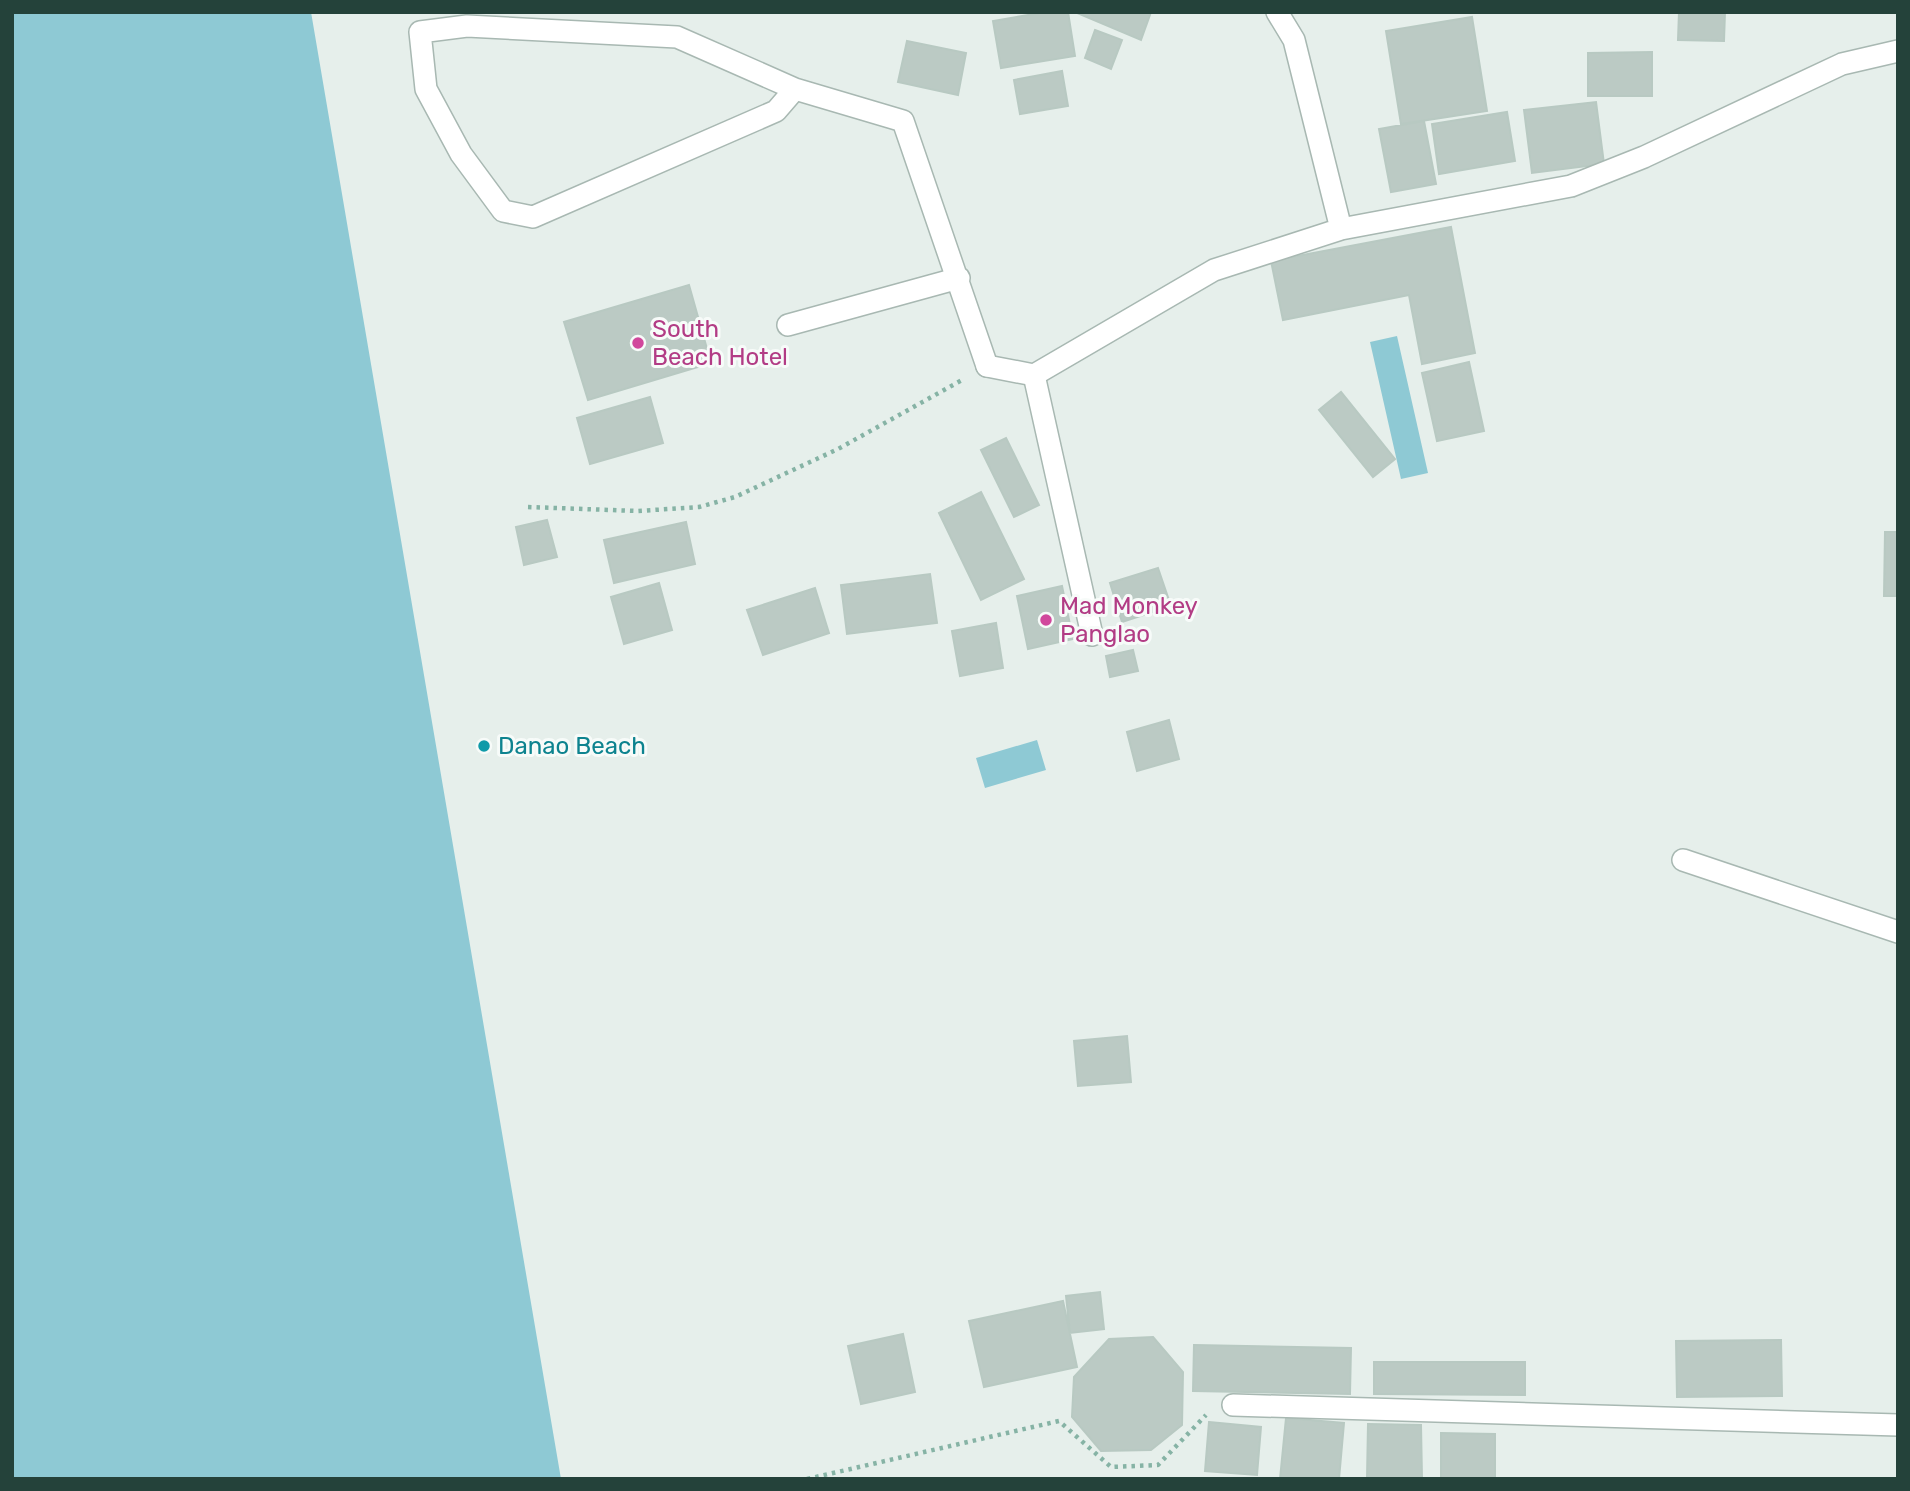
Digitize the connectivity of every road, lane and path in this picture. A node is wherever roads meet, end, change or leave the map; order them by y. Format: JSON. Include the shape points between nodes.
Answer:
{"nodes":[{"id":1,"x":1277,"y":12,"type":"edge"},
{"id":2,"x":1898,"y":51,"type":"edge"},
{"id":3,"x":795,"y":89,"type":"junction"},
{"id":4,"x":1341,"y":229,"type":"junction"},
{"id":5,"x":959,"y":278,"type":"junction"},
{"id":6,"x":788,"y":326,"type":"dead end"},
{"id":7,"x":987,"y":366,"type":"junction"},
{"id":8,"x":1034,"y":375,"type":"junction"},
{"id":9,"x":528,"y":507,"type":"dead end"},
{"id":10,"x":1092,"y":635,"type":"dead end"},
{"id":11,"x":1683,"y":860,"type":"dead end"},
{"id":12,"x":1898,"y":932,"type":"edge"},
{"id":13,"x":1233,"y":1405,"type":"joint"},
{"id":14,"x":1898,"y":1425,"type":"edge"},
{"id":15,"x":807,"y":1479,"type":"edge"}],
"edges":[{"from":1,"to":4,"type":"street","via":[[1294,40]]},
{"from":2,"to":4,"type":"street","via":[[1842,64],[1572,186]]},
{"from":3,"to":3,"type":"street","via":[[677,37],[467,26],[420,32],[425,89],[461,154],[503,211],[533,217],[776,111]]},
{"from":3,"to":5,"type":"street","via":[[903,121]]},
{"from":4,"to":8,"type":"street","via":[[1214,270]]},
{"from":5,"to":6,"type":"street"},
{"from":5,"to":7,"type":"street"},
{"from":7,"to":8,"type":"street"},
{"from":7,"to":9,"type":"path","via":[[838,449],[735,497],[699,507],[638,510]]},
{"from":8,"to":10,"type":"street"},
{"from":11,"to":12,"type":"street"},
{"from":13,"to":14,"type":"street"},
{"from":13,"to":15,"type":"path","via":[[1207,1413],[1158,1465],[1111,1467],[1059,1421]]}]}
